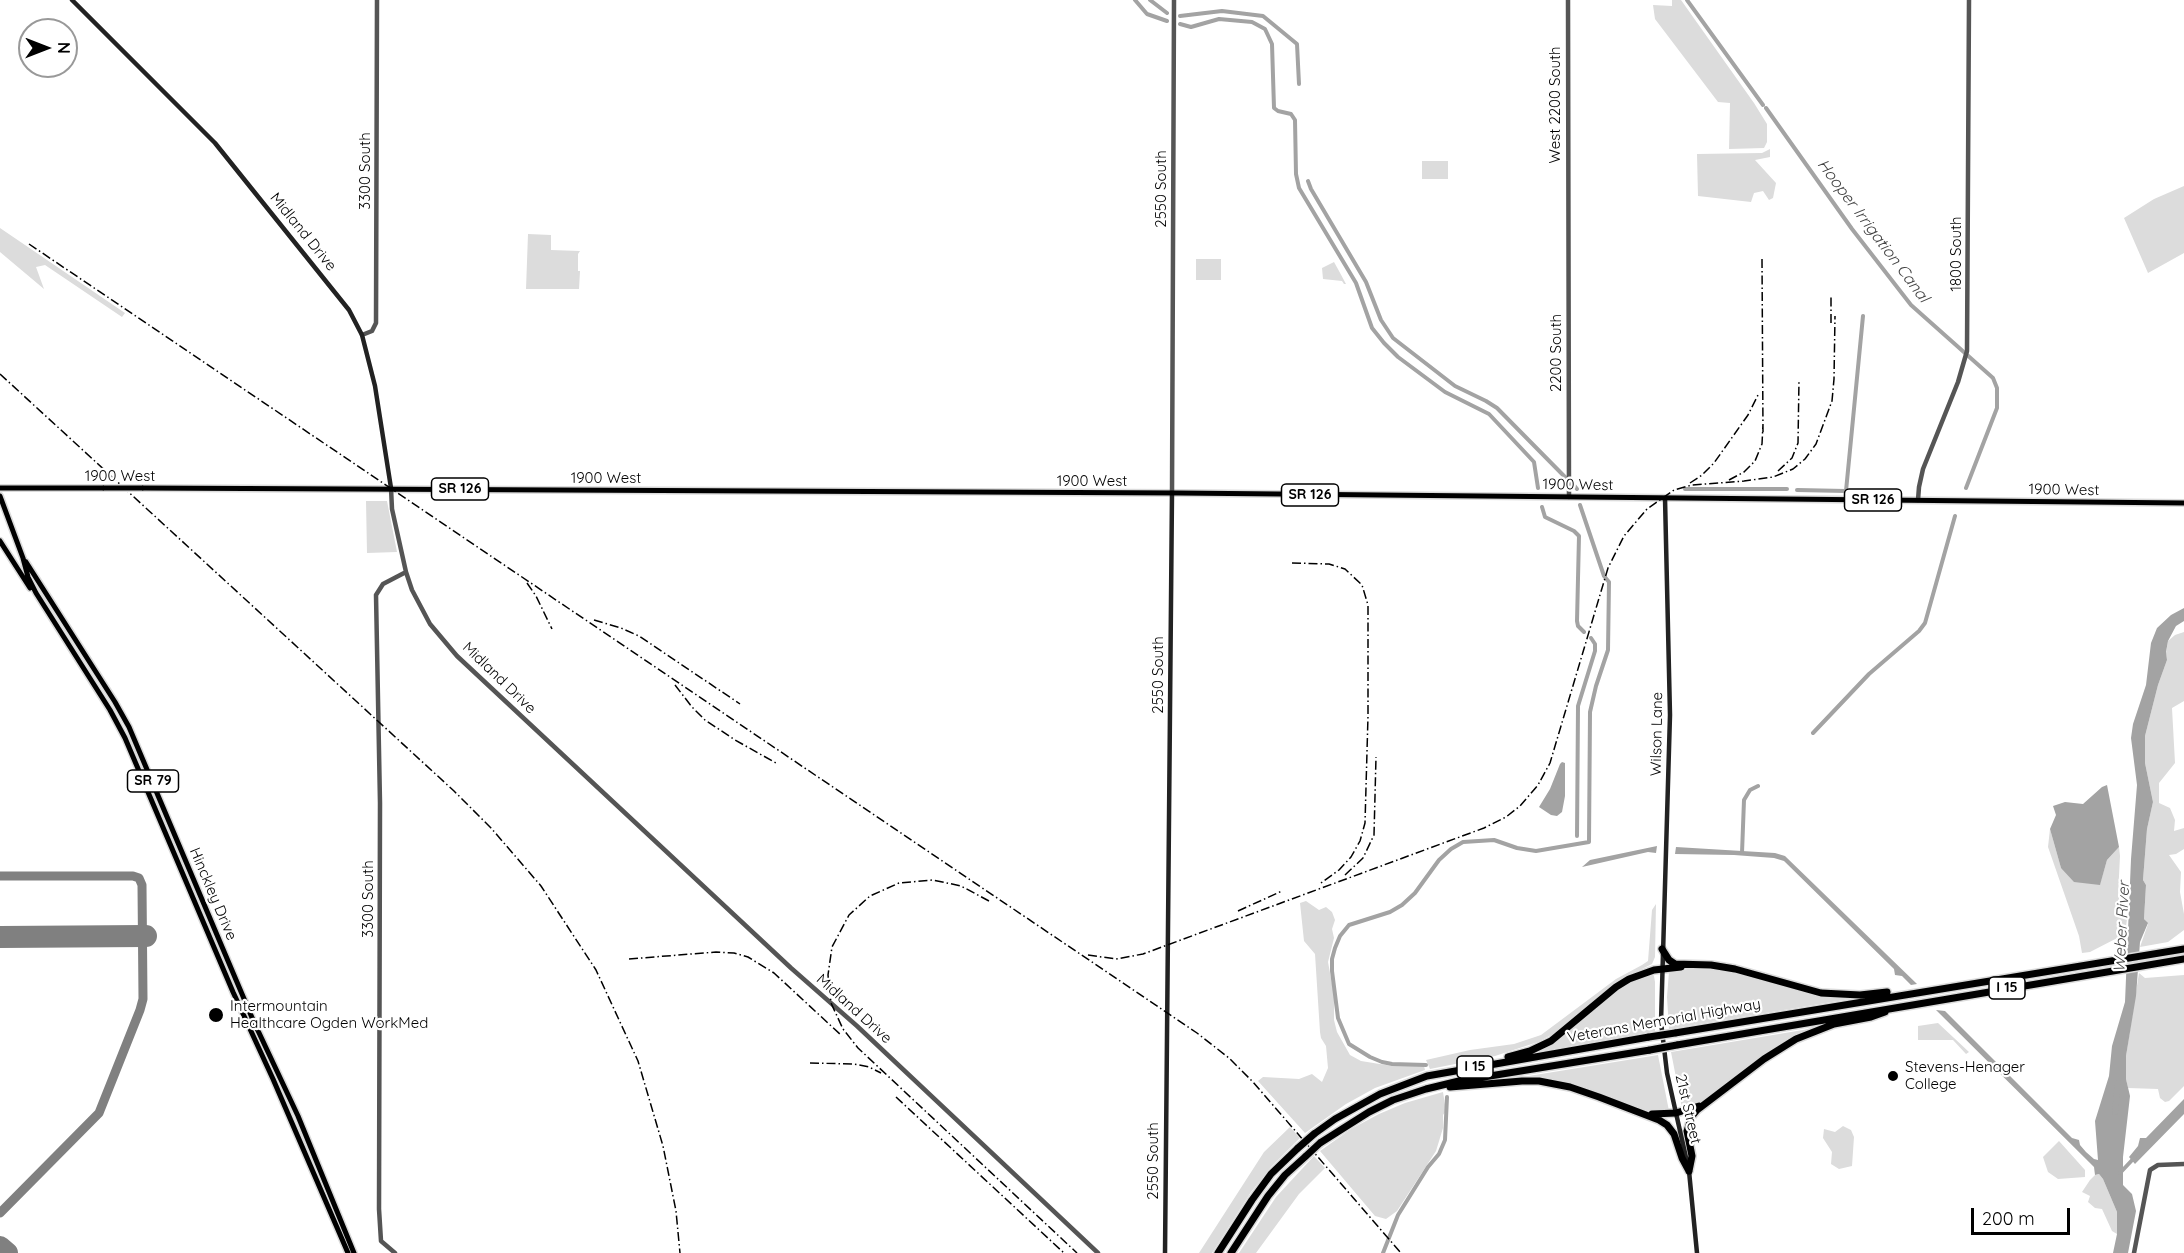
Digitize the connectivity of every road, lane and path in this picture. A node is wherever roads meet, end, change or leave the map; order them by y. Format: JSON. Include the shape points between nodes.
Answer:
{"nodes":[{"id":1,"x":72,"y":0,"type":"edge"},
{"id":2,"x":377,"y":0,"type":"edge"},
{"id":3,"x":1174,"y":0,"type":"edge"},
{"id":4,"x":1568,"y":0,"type":"edge"},
{"id":5,"x":1969,"y":0,"type":"edge"},
{"id":6,"x":1568,"y":209,"type":"joint"},
{"id":7,"x":362,"y":335,"type":"junction"},
{"id":8,"x":0,"y":488,"type":"edge"},
{"id":9,"x":391,"y":488,"type":"junction"},
{"id":10,"x":1172,"y":493,"type":"junction"},
{"id":11,"x":0,"y":496,"type":"edge"},
{"id":12,"x":1569,"y":497,"type":"junction"},
{"id":13,"x":1665,"y":498,"type":"junction"},
{"id":14,"x":1918,"y":500,"type":"junction"},
{"id":15,"x":2184,"y":503,"type":"edge"},
{"id":16,"x":0,"y":542,"type":"edge"},
{"id":17,"x":23,"y":558,"type":"junction"},
{"id":18,"x":406,"y":572,"type":"junction"},
{"id":19,"x":41,"y":603,"type":"junction"},
{"id":20,"x":2184,"y":949,"type":"edge"},
{"id":21,"x":1662,"y":950,"type":"junction"},
{"id":22,"x":2183,"y":959,"type":"edge"},
{"id":23,"x":1689,"y":965,"type":"junction"},
{"id":24,"x":1661,"y":969,"type":"junction"},
{"id":25,"x":1940,"y":987,"type":"junction"},
{"id":26,"x":1898,"y":1007,"type":"junction"},
{"id":27,"x":1463,"y":1069,"type":"junction"},
{"id":28,"x":1426,"y":1089,"type":"junction"},
{"id":29,"x":1705,"y":1104,"type":"junction"},
{"id":30,"x":1639,"y":1112,"type":"junction"},
{"id":31,"x":1676,"y":1113,"type":"junction"},
{"id":32,"x":2184,"y":1164,"type":"edge"},
{"id":33,"x":1689,"y":1171,"type":"junction"},
{"id":34,"x":348,"y":1253,"type":"edge"},
{"id":35,"x":354,"y":1253,"type":"edge"},
{"id":36,"x":394,"y":1253,"type":"edge"},
{"id":37,"x":1098,"y":1253,"type":"edge"},
{"id":38,"x":1165,"y":1253,"type":"edge"},
{"id":39,"x":1218,"y":1253,"type":"edge"},
{"id":40,"x":1231,"y":1253,"type":"edge"},
{"id":41,"x":1697,"y":1253,"type":"edge"},
{"id":42,"x":2134,"y":1253,"type":"edge"}],
"edges":[{"from":1,"to":7,"type":"main road","name":"Midland Drive","via":[[215,143],[343,301]]},
{"from":2,"to":7,"type":"street","name":"3300 South","via":[[375,323],[372,330]]},
{"from":3,"to":10,"type":"street","name":"2550 South"},
{"from":4,"to":6,"type":"street","name":"West 2200 South"},
{"from":5,"to":14,"type":"street","name":"1800 South","via":[[1967,351],[1923,470]]},
{"from":6,"to":12,"type":"street","name":"2200 South"},
{"from":7,"to":9,"type":"main road","name":"Midland Drive","via":[[375,386]]},
{"from":8,"to":9,"type":"main road","name":"1900 West","number":"SR 126","bridge":true},
{"from":9,"to":10,"type":"main road","name":"1900 West","number":"SR 126"},
{"from":9,"to":18,"type":"street","name":"Midland Drive"},
{"from":10,"to":12,"type":"main road","name":"1900 West","number":"SR 126"},
{"from":10,"to":38,"type":"main road","name":"2550 South"},
{"from":11,"to":17,"type":"main road","name":"Hinckley Drive","number":"SR 79"},
{"from":12,"to":13,"type":"main road","name":"1900 West","number":"SR 126"},
{"from":13,"to":14,"type":"main road","name":"1900 West","number":"SR 126"},
{"from":13,"to":21,"type":"main road","name":"Wilson Lane","via":[[1670,715]]},
{"from":14,"to":15,"type":"main road","name":"1900 West","number":"SR 126"},
{"from":16,"to":19,"type":"main road"},
{"from":17,"to":19,"type":"main road","name":"Hinckley Drive","number":"SR 79"},
{"from":17,"to":35,"type":"main road","name":"Hinckley Drive","number":"SR 79","via":[[129,727]]},
{"from":18,"to":36,"type":"street","name":"3300 South","via":[[383,584],[376,595],[380,803],[378,1209],[381,1241]]},
{"from":18,"to":37,"type":"street","name":"Midland Drive","via":[[423,612],[457,656]]},
{"from":19,"to":34,"type":"main road","name":"Hinckley Drive","number":"SR 79","via":[[125,738]]},
{"from":20,"to":25,"type":"highway","name":"Veterans Memorial Highway","number":"I 15"},
{"from":21,"to":23,"type":"highway","via":[[1672,963]]},
{"from":21,"to":24,"type":"main road","name":"Wilson Lane"},
{"from":22,"to":26,"type":"highway","name":"Veterans Memorial Highway","number":"I 15"},
{"from":23,"to":24,"type":"highway"},
{"from":23,"to":25,"type":"highway","via":[[1736,969],[1842,995]]},
{"from":24,"to":27,"type":"highway","via":[[1616,987],[1540,1046]]},
{"from":24,"to":31,"type":"main road","name":"21st Street","via":[[1662,1042]]},
{"from":25,"to":27,"type":"highway","name":"Veterans Memorial Highway","number":"I 15","bridge":true},
{"from":26,"to":28,"type":"highway","name":"Veterans Memorial Highway","number":"I 15","bridge":true},
{"from":26,"to":29,"type":"highway","via":[[1796,1039]]},
{"from":27,"to":39,"type":"highway","name":"Veterans Memorial Highway","number":"I 15","bridge":true,"via":[[1427,1076],[1380,1094],[1314,1134],[1271,1174]]},
{"from":28,"to":30,"type":"highway","via":[[1539,1081],[1569,1087]]},
{"from":28,"to":40,"type":"highway","name":"Veterans Memorial Highway","number":"I 15","bridge":true,"via":[[1369,1112],[1320,1143],[1268,1196]]},
{"from":29,"to":31,"type":"highway"},
{"from":29,"to":33,"type":"highway","via":[[1688,1124],[1692,1156]]},
{"from":30,"to":31,"type":"highway"},
{"from":30,"to":33,"type":"highway","via":[[1671,1129]]},
{"from":31,"to":33,"type":"main road","name":"21st Street"},
{"from":32,"to":42,"type":"street","via":[[2158,1165],[2150,1170]]},
{"from":33,"to":41,"type":"main road","name":"21st Street"}]}
